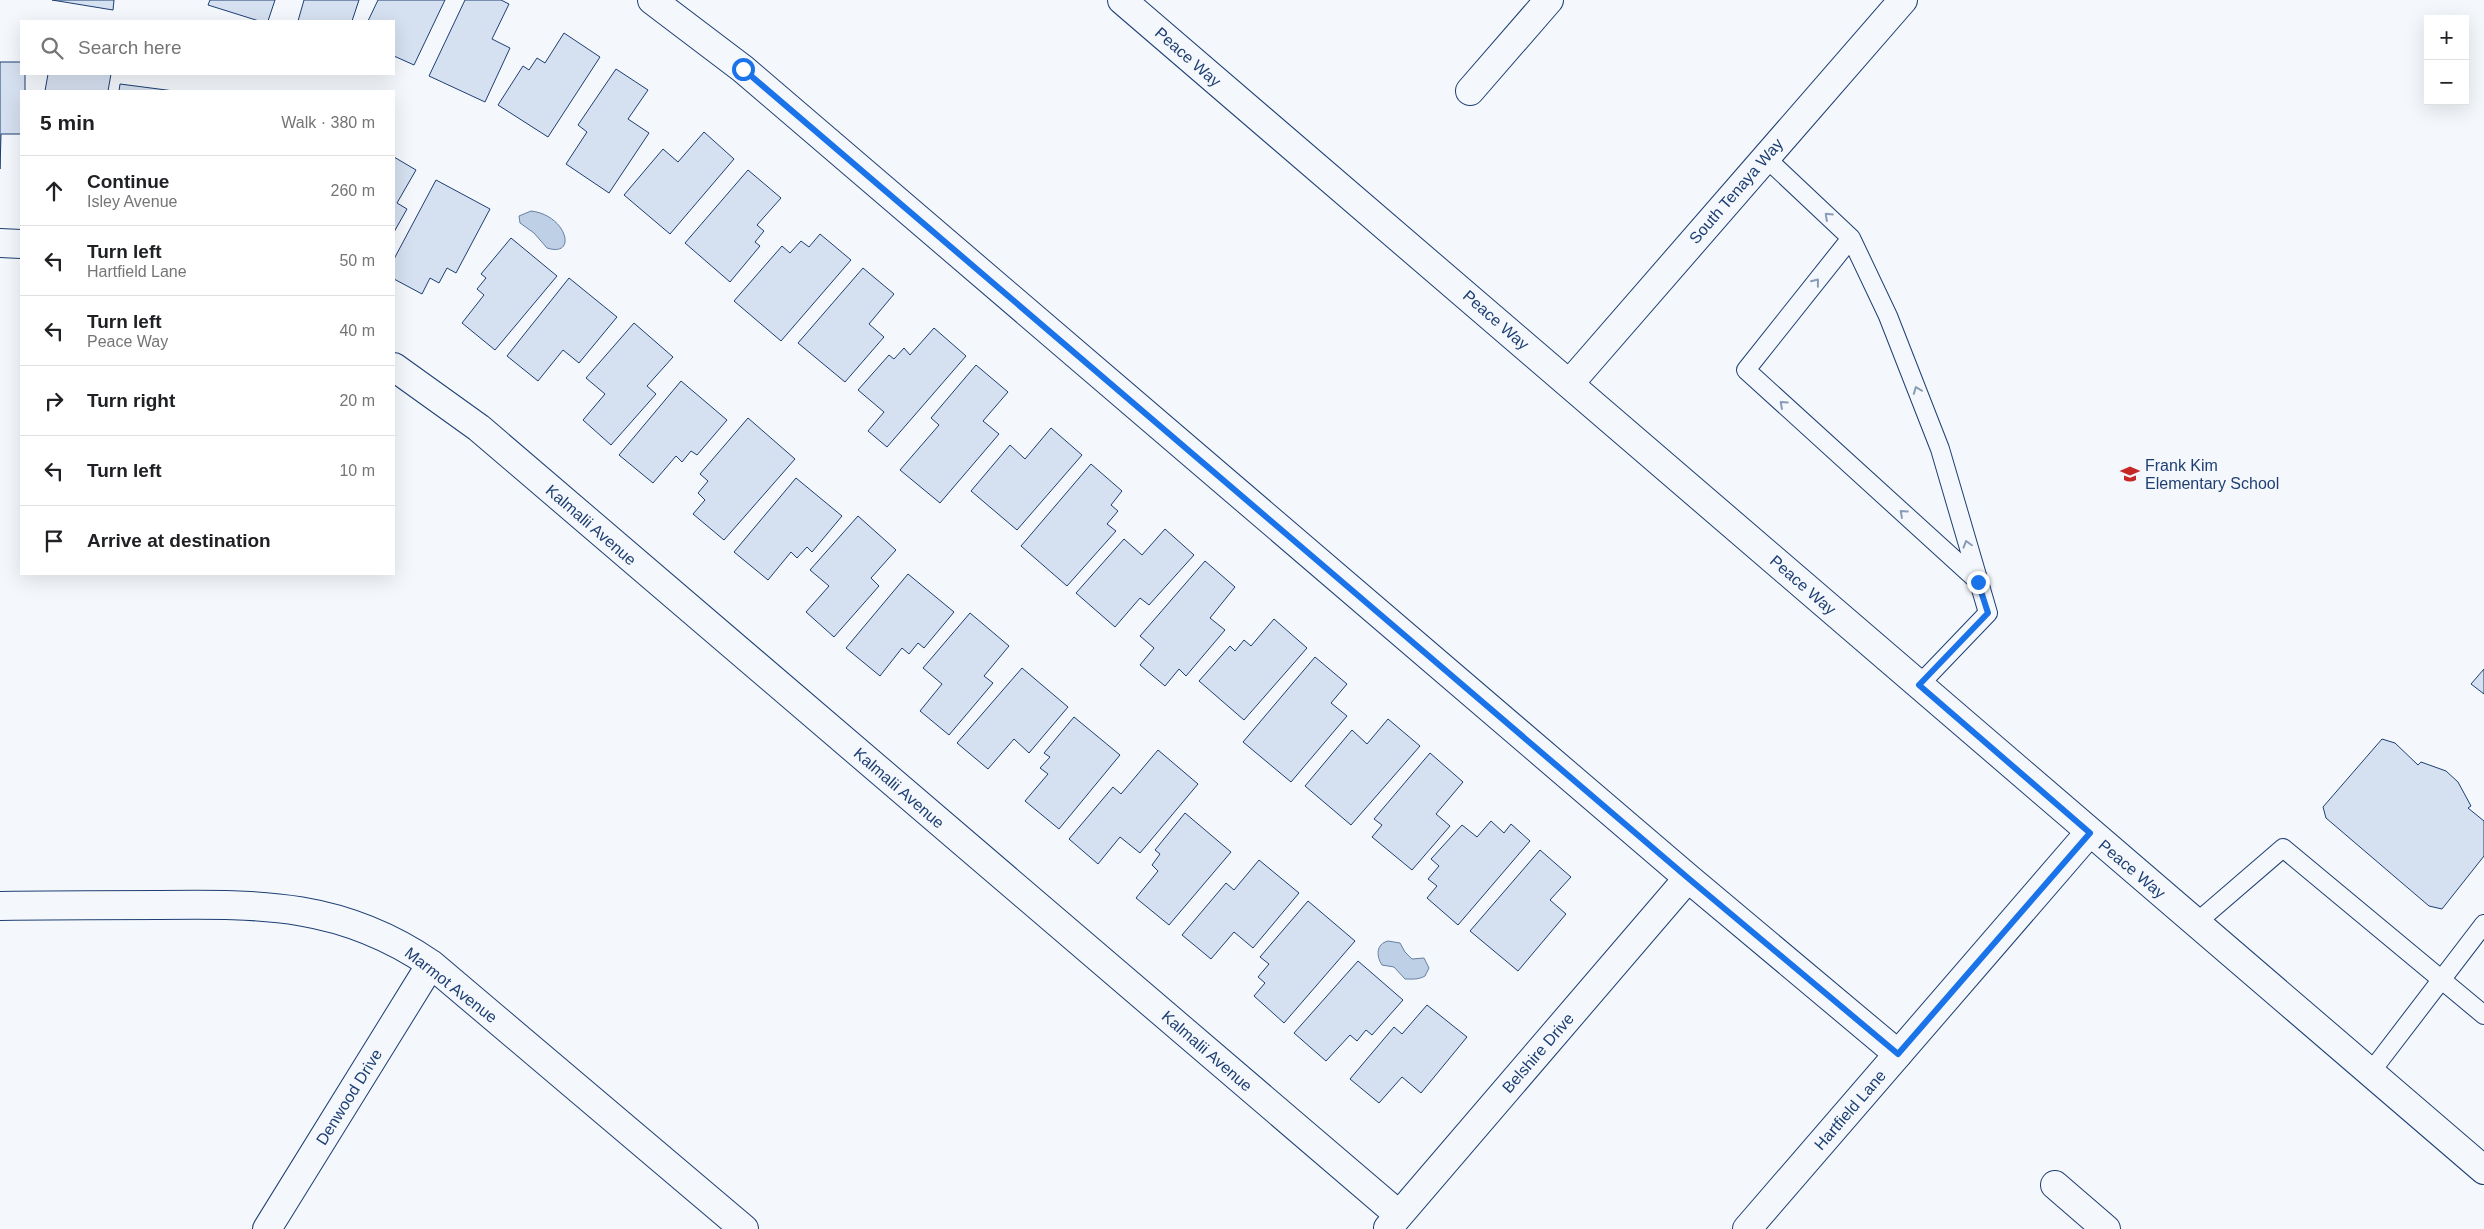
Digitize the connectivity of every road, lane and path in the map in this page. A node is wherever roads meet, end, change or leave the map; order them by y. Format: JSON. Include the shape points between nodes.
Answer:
{"nodes":[{"id":1,"x":652,"y":0,"type":"edge"},
{"id":2,"x":1122,"y":0,"type":"edge"},
{"id":3,"x":1549,"y":0,"type":"edge"},
{"id":4,"x":1903,"y":0,"type":"edge"},
{"id":5,"x":1470,"y":91,"type":"dead end"},
{"id":6,"x":1765,"y":157,"type":"junction"},
{"id":7,"x":1851,"y":238,"type":"junction"},
{"id":8,"x":0,"y":243,"type":"edge"},
{"id":9,"x":20,"y":244,"type":"edge"},
{"id":10,"x":395,"y":368,"type":"edge"},
{"id":11,"x":1570,"y":383,"type":"junction"},
{"id":12,"x":1978,"y":582,"type":"junction"},
{"id":13,"x":1919,"y":685,"type":"junction"},
{"id":14,"x":2090,"y":833,"type":"junction"},
{"id":15,"x":1688,"y":878,"type":"junction"},
{"id":16,"x":0,"y":906,"type":"edge"},
{"id":17,"x":2196,"y":923,"type":"junction"},
{"id":18,"x":2484,"y":924,"type":"edge"},
{"id":19,"x":431,"y":964,"type":"junction"},
{"id":20,"x":2441,"y":979,"type":"junction"},
{"id":21,"x":2484,"y":1015,"type":"edge"},
{"id":22,"x":1898,"y":1054,"type":"junction"},
{"id":23,"x":2370,"y":1073,"type":"junction"},
{"id":24,"x":2484,"y":1170,"type":"edge"},
{"id":25,"x":2055,"y":1185,"type":"dead end"},
{"id":26,"x":1393,"y":1222,"type":"edge"},
{"id":27,"x":267,"y":1229,"type":"edge"},
{"id":28,"x":744,"y":1229,"type":"edge"},
{"id":29,"x":1747,"y":1229,"type":"edge"},
{"id":30,"x":2106,"y":1229,"type":"edge"}],
"edges":[{"from":1,"to":15,"type":"street","via":[[743,69]]},
{"from":2,"to":11,"type":"street","name":"Peace Way"},
{"from":3,"to":5,"type":"street"},
{"from":4,"to":6,"type":"street","name":"South Tenaya Way"},
{"from":7,"to":6,"type":"lane","one_way":true},
{"from":6,"to":11,"type":"street","name":"South Tenaya Way"},
{"from":12,"to":7,"type":"lane","one_way":true,"via":[[1940,449],[1888,316]]},
{"from":12,"to":7,"type":"lane","one_way":true,"via":[[1746,370]]},
{"from":8,"to":9,"type":"street"},
{"from":10,"to":26,"type":"street","name":"Kalmalii Avenue","via":[[478,428]]},
{"from":11,"to":13,"type":"street","name":"Peace Way"},
{"from":12,"to":13,"type":"lane","via":[[1988,613]]},
{"from":13,"to":14,"type":"street","name":"Peace Way"},
{"from":14,"to":17,"type":"street","name":"Peace Way"},
{"from":14,"to":22,"type":"street","name":"Hartfield Lane"},
{"from":15,"to":22,"type":"street"},
{"from":15,"to":26,"type":"street","name":"Belshire Drive"},
{"from":16,"to":19,"type":"street","name":"Marmot Avenue","via":[[281,907],[351,923],[387,937]]},
{"from":17,"to":20,"type":"lane","via":[[2283,848]]},
{"from":17,"to":23,"type":"street","name":"Peace Way"},
{"from":18,"to":20,"type":"lane"},
{"from":19,"to":27,"type":"street","name":"Denwood Drive"},
{"from":19,"to":28,"type":"street","name":"Marmot Avenue"},
{"from":20,"to":21,"type":"lane"},
{"from":20,"to":23,"type":"lane"},
{"from":22,"to":29,"type":"street","name":"Hartfield Lane"},
{"from":23,"to":24,"type":"street","name":"Peace Way"},
{"from":25,"to":30,"type":"street"}]}
